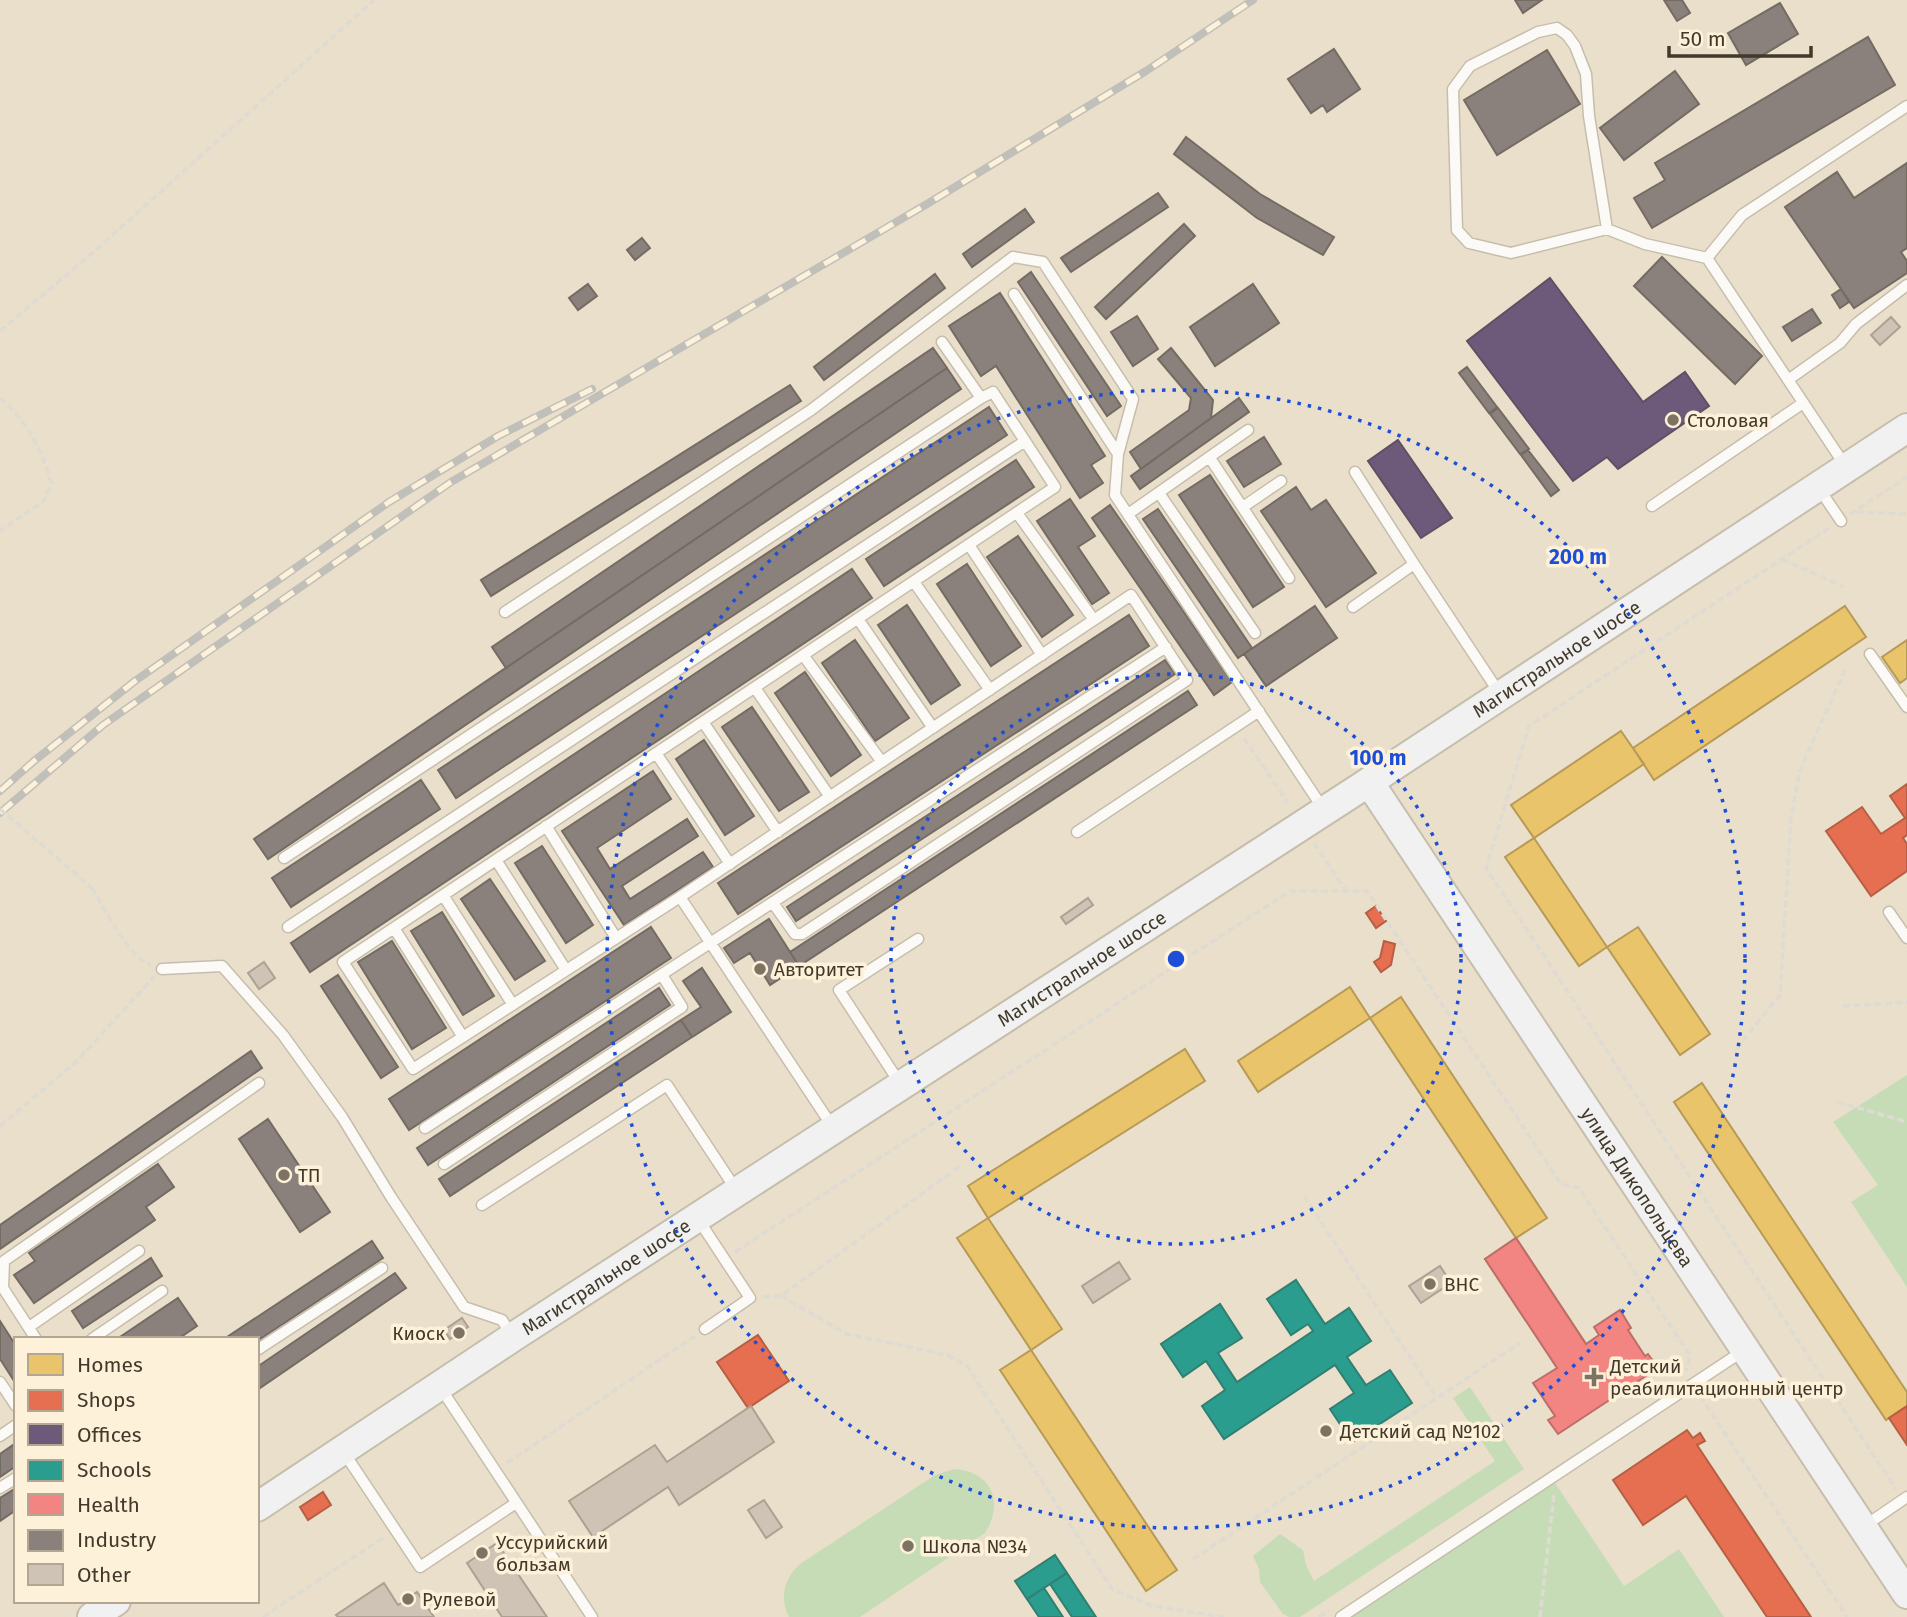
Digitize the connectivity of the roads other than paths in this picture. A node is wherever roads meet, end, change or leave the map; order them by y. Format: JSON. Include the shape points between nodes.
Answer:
{"nodes":[{"id":1,"x":1907,"y":106,"type":"edge"},
{"id":2,"x":1607,"y":229,"type":"junction"},
{"id":3,"x":1707,"y":258,"type":"junction"},
{"id":4,"x":1907,"y":285,"type":"edge"},
{"id":5,"x":1014,"y":294,"type":"dead end"},
{"id":6,"x":942,"y":342,"type":"dead end"},
{"id":7,"x":1788,"y":380,"type":"junction"},
{"id":8,"x":981,"y":398,"type":"junction"},
{"id":9,"x":1803,"y":403,"type":"junction"},
{"id":10,"x":1907,"y":428,"type":"edge"},
{"id":11,"x":1248,"y":430,"type":"dead end"},
{"id":12,"x":1025,"y":441,"type":"junction"},
{"id":13,"x":1118,"y":454,"type":"junction"},
{"id":14,"x":1210,"y":458,"type":"junction"},
{"id":15,"x":1846,"y":468,"type":"junction"},
{"id":16,"x":1355,"y":472,"type":"dead end"},
{"id":17,"x":1281,"y":481,"type":"dead end"},
{"id":18,"x":1818,"y":486,"type":"junction"},
{"id":19,"x":1159,"y":493,"type":"junction"},
{"id":20,"x":1652,"y":506,"type":"dead end"},
{"id":21,"x":1243,"y":507,"type":"junction"},
{"id":22,"x":1017,"y":513,"type":"junction"},
{"id":23,"x":1128,"y":514,"type":"junction"},
{"id":24,"x":1840,"y":521,"type":"road end"},
{"id":25,"x":969,"y":545,"type":"junction"},
{"id":26,"x":1414,"y":564,"type":"junction"},
{"id":27,"x":1289,"y":578,"type":"dead end"},
{"id":28,"x":914,"y":582,"type":"junction"},
{"id":29,"x":1353,"y":607,"type":"dead end"},
{"id":30,"x":505,"y":612,"type":"dead end"},
{"id":31,"x":858,"y":619,"type":"junction"},
{"id":32,"x":1094,"y":620,"type":"junction"},
{"id":33,"x":1255,"y":634,"type":"dead end"},
{"id":34,"x":1166,"y":647,"type":"junction"},
{"id":35,"x":1870,"y":654,"type":"dead end"},
{"id":36,"x":803,"y":655,"type":"junction"},
{"id":37,"x":1042,"y":655,"type":"junction"},
{"id":38,"x":755,"y":688,"type":"junction"},
{"id":39,"x":990,"y":690,"type":"junction"},
{"id":40,"x":1501,"y":695,"type":"junction"},
{"id":41,"x":1907,"y":707,"type":"edge"},
{"id":42,"x":1259,"y":712,"type":"junction"},
{"id":43,"x":703,"y":722,"type":"junction"},
{"id":44,"x":933,"y":728,"type":"junction"},
{"id":45,"x":656,"y":753,"type":"junction"},
{"id":46,"x":881,"y":762,"type":"junction"},
{"id":47,"x":1369,"y":782,"type":"junction"},
{"id":48,"x":830,"y":797,"type":"junction"},
{"id":49,"x":1324,"y":811,"type":"junction"},
{"id":50,"x":547,"y":826,"type":"junction"},
{"id":51,"x":778,"y":832,"type":"junction"},
{"id":52,"x":1077,"y":832,"type":"dead end"},
{"id":53,"x":285,"y":858,"type":"dead end"},
{"id":54,"x":496,"y":860,"type":"junction"},
{"id":55,"x":730,"y":864,"type":"junction"},
{"id":56,"x":443,"y":895,"type":"junction"},
{"id":57,"x":680,"y":897,"type":"junction"},
{"id":58,"x":773,"y":904,"type":"junction"},
{"id":59,"x":1889,"y":912,"type":"dead end"},
{"id":60,"x":288,"y":927,"type":"dead end"},
{"id":61,"x":394,"y":928,"type":"junction"},
{"id":62,"x":616,"y":938,"type":"junction"},
{"id":63,"x":1907,"y":938,"type":"edge"},
{"id":64,"x":918,"y":939,"type":"dead end"},
{"id":65,"x":710,"y":943,"type":"junction"},
{"id":66,"x":162,"y":969,"type":"road end"},
{"id":67,"x":566,"y":970,"type":"junction"},
{"id":68,"x":662,"y":975,"type":"junction"},
{"id":69,"x":513,"y":1005,"type":"junction"},
{"id":70,"x":463,"y":1037,"type":"junction"},
{"id":71,"x":259,"y":1083,"type":"dead end"},
{"id":72,"x":902,"y":1085,"type":"junction"},
{"id":73,"x":425,"y":1128,"type":"dead end"},
{"id":74,"x":834,"y":1129,"type":"junction"},
{"id":75,"x":444,"y":1164,"type":"dead end"},
{"id":76,"x":738,"y":1192,"type":"junction"},
{"id":77,"x":482,"y":1205,"type":"dead end"},
{"id":78,"x":697,"y":1218,"type":"junction"},
{"id":79,"x":139,"y":1251,"type":"dead end"},
{"id":80,"x":382,"y":1268,"type":"dead end"},
{"id":81,"x":163,"y":1291,"type":"dead end"},
{"id":82,"x":29,"y":1327,"type":"junction"},
{"id":83,"x":705,"y":1329,"type":"road end"},
{"id":84,"x":35,"y":1337,"type":"edge"},
{"id":85,"x":95,"y":1337,"type":"edge"},
{"id":86,"x":513,"y":1337,"type":"junction"},
{"id":87,"x":259,"y":1349,"type":"edge"},
{"id":88,"x":1745,"y":1349,"type":"junction"},
{"id":89,"x":0,"y":1382,"type":"edge"},
{"id":90,"x":439,"y":1386,"type":"junction"},
{"id":91,"x":14,"y":1403,"type":"edge"},
{"id":92,"x":342,"y":1451,"type":"junction"},
{"id":93,"x":1905,"y":1499,"type":"edge"},
{"id":94,"x":516,"y":1503,"type":"junction"},
{"id":95,"x":259,"y":1506,"type":"edge"},
{"id":96,"x":1863,"y":1527,"type":"junction"},
{"id":97,"x":1907,"y":1594,"type":"edge"},
{"id":98,"x":113,"y":1603,"type":"edge"},
{"id":99,"x":92,"y":1617,"type":"edge"},
{"id":100,"x":592,"y":1617,"type":"edge"},
{"id":101,"x":1341,"y":1617,"type":"edge"}],
"edges":[{"from":1,"to":3,"type":"lane","via":[[1742,215]]},
{"from":2,"to":2,"type":"lane","via":[[1586,74],[1567,35],[1557,28],[1538,32],[1470,66],[1453,89],[1457,230],[1469,243],[1511,253]]},
{"from":2,"to":3,"type":"lane","via":[[1645,244]]},
{"from":3,"to":7,"type":"lane"},
{"from":4,"to":7,"type":"lane","via":[[1856,324],[1840,343]]},
{"from":5,"to":13,"type":"lane"},
{"from":6,"to":8,"type":"lane"},
{"from":7,"to":9,"type":"lane"},
{"from":8,"to":12,"type":"lane","via":[[993,392]]},
{"from":8,"to":53,"type":"lane"},
{"from":9,"to":15,"type":"lane"},
{"from":9,"to":20,"type":"lane"},
{"from":10,"to":15,"type":"main road","name":"Магистральное шоссе"},
{"from":11,"to":14,"type":"lane"},
{"from":12,"to":22,"type":"lane","via":[[1055,487]]},
{"from":12,"to":60,"type":"lane"},
{"from":13,"to":23,"type":"lane","via":[[1115,495]]},
{"from":13,"to":30,"type":"lane","via":[[1133,399],[1043,262],[1013,257],[811,410]]},
{"from":14,"to":19,"type":"lane"},
{"from":14,"to":21,"type":"lane"},
{"from":15,"to":18,"type":"main road","name":"Магистральное шоссе"},
{"from":16,"to":26,"type":"lane"},
{"from":17,"to":21,"type":"lane"},
{"from":18,"to":24,"type":"lane"},
{"from":18,"to":40,"type":"main road","name":"Магистральное шоссе"},
{"from":19,"to":23,"type":"lane"},
{"from":19,"to":33,"type":"lane"},
{"from":21,"to":27,"type":"lane"},
{"from":22,"to":25,"type":"lane"},
{"from":22,"to":32,"type":"lane"},
{"from":23,"to":42,"type":"lane"},
{"from":25,"to":28,"type":"lane"},
{"from":25,"to":37,"type":"lane"},
{"from":26,"to":29,"type":"lane"},
{"from":26,"to":40,"type":"lane"},
{"from":28,"to":31,"type":"lane"},
{"from":28,"to":39,"type":"lane"},
{"from":31,"to":36,"type":"lane"},
{"from":31,"to":44,"type":"lane"},
{"from":32,"to":34,"type":"lane","via":[[1131,595]]},
{"from":32,"to":37,"type":"lane"},
{"from":34,"to":58,"type":"lane"},
{"from":34,"to":58,"type":"lane","via":[[1187,680],[802,934],[794,934]]},
{"from":35,"to":41,"type":"lane"},
{"from":36,"to":38,"type":"lane"},
{"from":36,"to":46,"type":"lane"},
{"from":37,"to":39,"type":"lane"},
{"from":38,"to":43,"type":"lane"},
{"from":38,"to":48,"type":"lane"},
{"from":39,"to":44,"type":"lane"},
{"from":40,"to":47,"type":"main road","name":"Магистральное шоссе"},
{"from":42,"to":49,"type":"lane"},
{"from":42,"to":52,"type":"lane"},
{"from":43,"to":45,"type":"lane"},
{"from":43,"to":51,"type":"lane"},
{"from":44,"to":46,"type":"lane"},
{"from":45,"to":50,"type":"lane"},
{"from":45,"to":55,"type":"lane"},
{"from":46,"to":48,"type":"lane"},
{"from":47,"to":49,"type":"main road","name":"Магистральное шоссе"},
{"from":47,"to":88,"type":"main road","name":"улица Дикопольцева"},
{"from":48,"to":51,"type":"lane"},
{"from":49,"to":72,"type":"main road","name":"Магистральное шоссе"},
{"from":50,"to":54,"type":"lane"},
{"from":50,"to":62,"type":"lane"},
{"from":51,"to":55,"type":"lane"},
{"from":54,"to":56,"type":"lane"},
{"from":54,"to":67,"type":"lane"},
{"from":55,"to":57,"type":"lane"},
{"from":56,"to":61,"type":"lane"},
{"from":56,"to":69,"type":"lane"},
{"from":57,"to":62,"type":"lane"},
{"from":57,"to":65,"type":"lane"},
{"from":58,"to":65,"type":"lane"},
{"from":59,"to":63,"type":"lane"},
{"from":61,"to":70,"type":"lane"},
{"from":61,"to":70,"type":"lane","via":[[343,962],[413,1069]]},
{"from":62,"to":67,"type":"lane"},
{"from":64,"to":72,"type":"lane","via":[[839,990]]},
{"from":65,"to":68,"type":"lane"},
{"from":65,"to":74,"type":"lane"},
{"from":66,"to":86,"type":"lane","via":[[222,966],[283,1035],[342,1117],[464,1307],[502,1320]]},
{"from":67,"to":69,"type":"lane"},
{"from":68,"to":73,"type":"lane"},
{"from":68,"to":75,"type":"lane","via":[[682,1007]]},
{"from":69,"to":70,"type":"lane"},
{"from":71,"to":82,"type":"lane","via":[[4,1261],[3,1289]]},
{"from":72,"to":74,"type":"main road","name":"Магистральное шоссе"},
{"from":74,"to":76,"type":"main road","name":"Магистральное шоссе"},
{"from":76,"to":77,"type":"lane","via":[[667,1085]]},
{"from":76,"to":78,"type":"main road","name":"Магистральное шоссе"},
{"from":78,"to":83,"type":"lane","via":[[751,1298]]},
{"from":78,"to":86,"type":"main road","name":"Магистральное шоссе"},
{"from":79,"to":82,"type":"lane"},
{"from":80,"to":87,"type":"lane"},
{"from":81,"to":85,"type":"lane"},
{"from":82,"to":84,"type":"lane"},
{"from":86,"to":90,"type":"main road","name":"Магистральное шоссе"},
{"from":88,"to":96,"type":"main road","name":"улица Дикопольцева"},
{"from":88,"to":101,"type":"lane"},
{"from":89,"to":91,"type":"lane"},
{"from":90,"to":92,"type":"main road","name":"Магистральное шоссе"},
{"from":90,"to":94,"type":"lane"},
{"from":92,"to":94,"type":"lane","via":[[420,1567]]},
{"from":92,"to":95,"type":"main road","name":"Магистральное шоссе"},
{"from":93,"to":96,"type":"lane"},
{"from":94,"to":100,"type":"lane"},
{"from":96,"to":97,"type":"main road","name":"улица Дикопольцева"},
{"from":98,"to":99,"type":"main road"}]}
